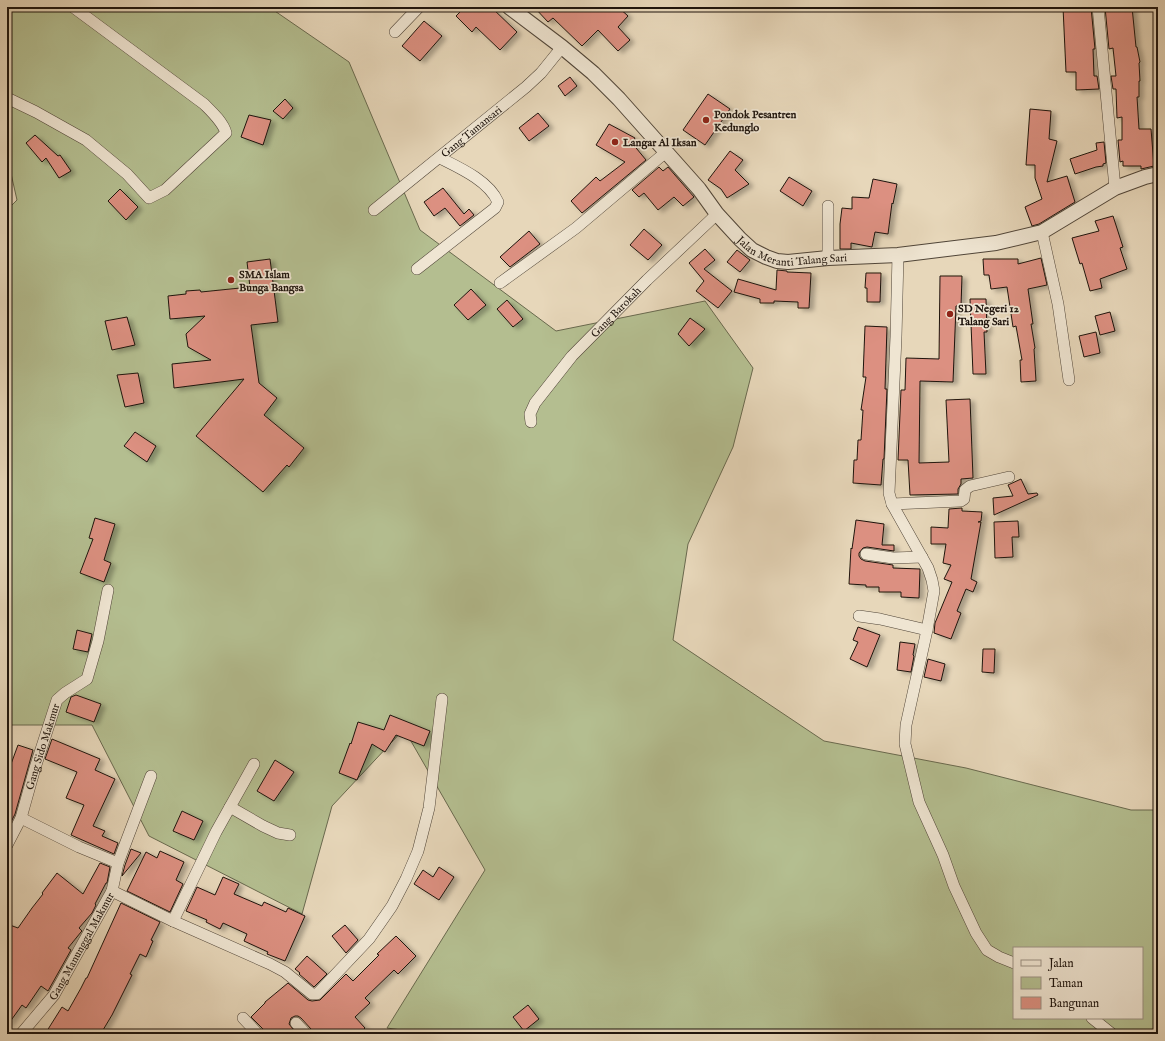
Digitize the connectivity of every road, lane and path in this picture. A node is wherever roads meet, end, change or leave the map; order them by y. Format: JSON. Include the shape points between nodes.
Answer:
{"nodes":[{"id":1,"x":73,"y":7,"type":"edge"},
{"id":2,"x":419,"y":7,"type":"edge"},
{"id":3,"x":509,"y":7,"type":"edge"},
{"id":4,"x":1098,"y":7,"type":"edge"},
{"id":5,"x":395,"y":32,"type":"dead end"},
{"id":6,"x":562,"y":47,"type":"junction"},
{"id":7,"x":7,"y":98,"type":"edge"},
{"id":8,"x":666,"y":152,"type":"junction"},
{"id":9,"x":440,"y":158,"type":"junction"},
{"id":10,"x":1158,"y":174,"type":"edge"},
{"id":11,"x":1115,"y":188,"type":"junction"},
{"id":12,"x":828,"y":206,"type":"dead end"},
{"id":13,"x":374,"y":210,"type":"dead end"},
{"id":14,"x":718,"y":214,"type":"junction"},
{"id":15,"x":1042,"y":232,"type":"junction"},
{"id":16,"x":898,"y":254,"type":"junction"},
{"id":17,"x":828,"y":258,"type":"junction"},
{"id":18,"x":417,"y":269,"type":"dead end"},
{"id":19,"x":500,"y":283,"type":"dead end"},
{"id":20,"x":1069,"y":380,"type":"dead end"},
{"id":21,"x":531,"y":422,"type":"dead end"},
{"id":22,"x":1008,"y":477,"type":"dead end"},
{"id":23,"x":892,"y":504,"type":"junction"},
{"id":24,"x":866,"y":554,"type":"dead end"},
{"id":25,"x":922,"y":557,"type":"junction"},
{"id":26,"x":108,"y":590,"type":"dead end"},
{"id":27,"x":859,"y":616,"type":"dead end"},
{"id":28,"x":927,"y":630,"type":"junction"},
{"id":29,"x":442,"y":698,"type":"dead end"},
{"id":30,"x":254,"y":764,"type":"dead end"},
{"id":31,"x":150,"y":776,"type":"dead end"},
{"id":32,"x":230,"y":806,"type":"junction"},
{"id":33,"x":21,"y":818,"type":"junction"},
{"id":34,"x":290,"y":835,"type":"dead end"},
{"id":35,"x":7,"y":845,"type":"edge"},
{"id":36,"x":118,"y":864,"type":"junction"},
{"id":37,"x":112,"y":891,"type":"junction"},
{"id":38,"x":174,"y":921,"type":"junction"},
{"id":39,"x":1013,"y":963,"type":"edge"},
{"id":40,"x":243,"y":1018,"type":"dead end"},
{"id":41,"x":1093,"y":1019,"type":"edge"},
{"id":42,"x":296,"y":1023,"type":"dead end"},
{"id":43,"x":21,"y":1034,"type":"edge"},
{"id":44,"x":258,"y":1034,"type":"edge"},
{"id":45,"x":306,"y":1034,"type":"edge"},
{"id":46,"x":1112,"y":1034,"type":"edge"}],
"edges":[{"from":1,"to":7,"type":"street","via":[[204,104],[226,133],[165,190],[149,198],[127,174],[86,140]]},
{"from":2,"to":5,"type":"street"},
{"from":3,"to":6,"type":"street","name":"Jalan Meranti Talang Sari"},
{"from":4,"to":11,"type":"street"},
{"from":6,"to":8,"type":"street","name":"Jalan Meranti Talang Sari","via":[[593,72]]},
{"from":6,"to":9,"type":"street","name":"Gang Tamansari","via":[[526,87]]},
{"from":8,"to":14,"type":"street","name":"Jalan Meranti Talang Sari"},
{"from":8,"to":19,"type":"street","via":[[576,228]]},
{"from":9,"to":13,"type":"street","name":"Gang Tamansari"},
{"from":9,"to":18,"type":"street","via":[[469,173],[491,189],[498,202],[495,208]]},
{"from":10,"to":11,"type":"street","name":"Jalan Meranti Talang Sari"},
{"from":11,"to":15,"type":"street","name":"Jalan Meranti Talang Sari"},
{"from":12,"to":17,"type":"street"},
{"from":14,"to":17,"type":"street","name":"Jalan Meranti Talang Sari","via":[[752,250],[766,257],[788,262]]},
{"from":14,"to":21,"type":"street","name":"Gang Barokah","via":[[647,280],[572,356],[535,403],[530,414]]},
{"from":15,"to":16,"type":"street","name":"Jalan Meranti Talang Sari","via":[[996,243]]},
{"from":15,"to":20,"type":"street","via":[[1058,304]]},
{"from":16,"to":17,"type":"street","name":"Jalan Meranti Talang Sari"},
{"from":16,"to":23,"type":"street","via":[[889,493]]},
{"from":22,"to":23,"type":"street","via":[[970,486],[965,490],[964,499],[961,500]]},
{"from":23,"to":25,"type":"street"},
{"from":24,"to":25,"type":"street","via":[[893,558]]},
{"from":25,"to":28,"type":"street","via":[[934,591]]},
{"from":26,"to":33,"type":"street","name":"Gang Sido Makmur","via":[[87,680],[57,700]]},
{"from":27,"to":28,"type":"street"},
{"from":28,"to":39,"type":"street","via":[[906,725],[905,744],[920,802],[976,933],[987,950]]},
{"from":29,"to":38,"type":"street","name":"Gang Manunggal Makmur","via":[[430,808],[418,851],[392,906],[369,939],[319,992],[314,995],[285,972],[270,964]]},
{"from":30,"to":32,"type":"street"},
{"from":31,"to":36,"type":"street"},
{"from":32,"to":34,"type":"street","via":[[263,826]]},
{"from":32,"to":38,"type":"street"},
{"from":33,"to":35,"type":"street","name":"Gang Sido Makmur"},
{"from":33,"to":36,"type":"street"},
{"from":36,"to":37,"type":"street"},
{"from":37,"to":38,"type":"street","name":"Gang Manunggal Makmur"},
{"from":37,"to":43,"type":"street","name":"Gang Manunggal Makmur","via":[[54,995]]},
{"from":40,"to":44,"type":"street"},
{"from":41,"to":46,"type":"street"},
{"from":42,"to":45,"type":"street"}]}
